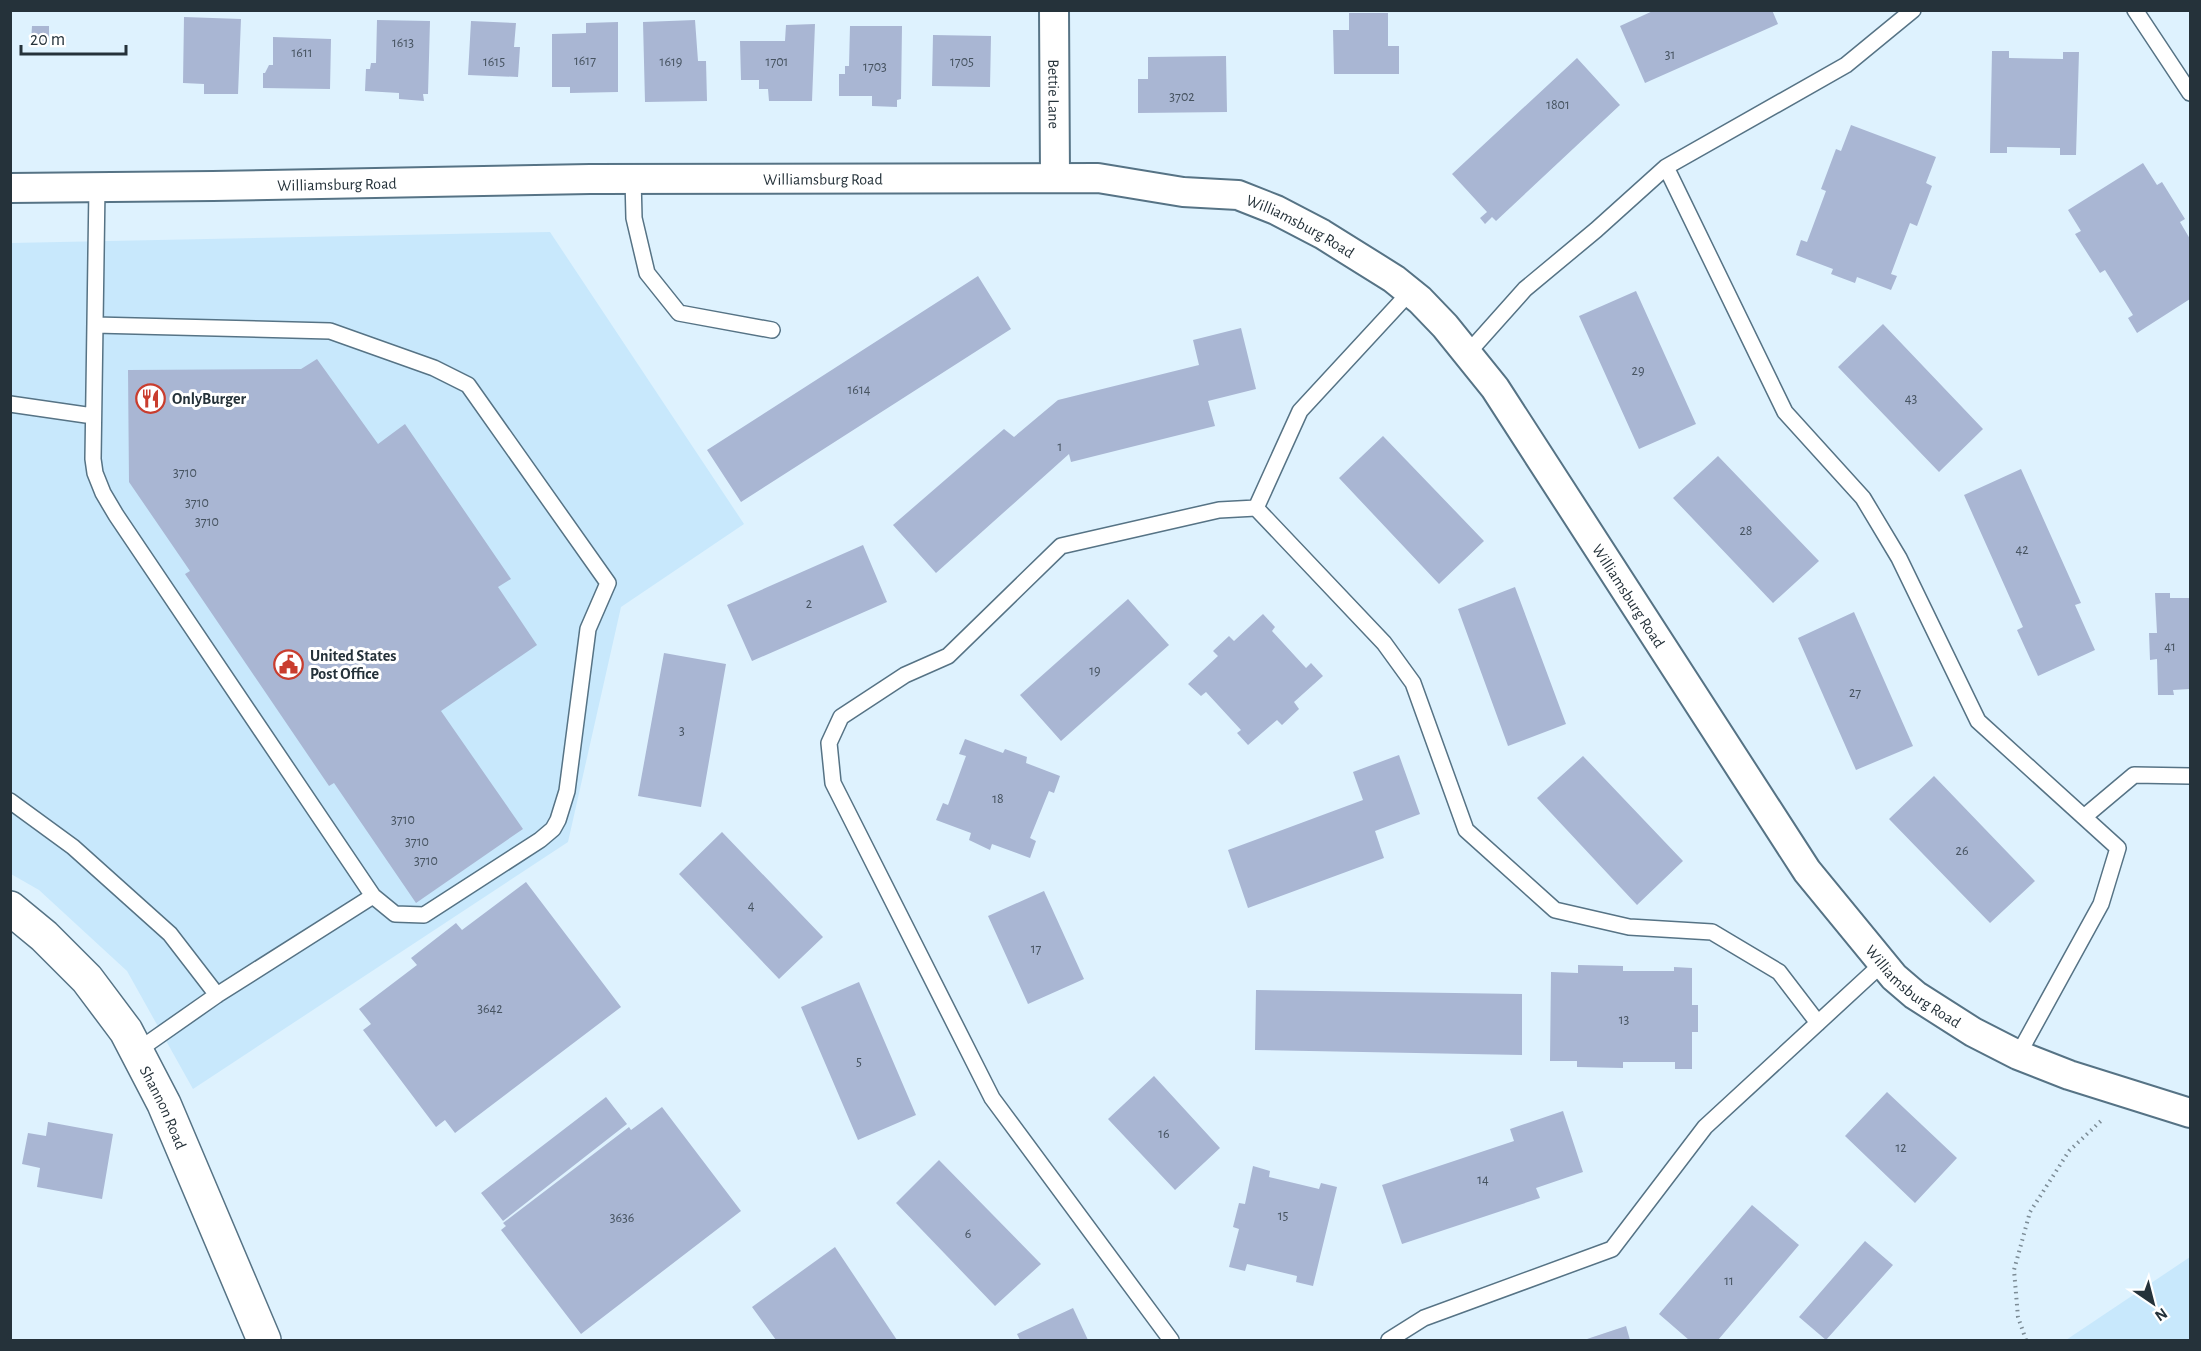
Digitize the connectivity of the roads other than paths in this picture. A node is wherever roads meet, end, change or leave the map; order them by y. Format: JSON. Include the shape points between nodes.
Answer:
{"nodes":[{"id":1,"x":1054,"y":10,"type":"edge"},
{"id":2,"x":1913,"y":10,"type":"edge"},
{"id":3,"x":2135,"y":10,"type":"edge"},
{"id":4,"x":2190,"y":93,"type":"edge"},
{"id":5,"x":1666,"y":167,"type":"junction"},
{"id":6,"x":1055,"y":177,"type":"junction"},
{"id":7,"x":633,"y":178,"type":"junction"},
{"id":8,"x":97,"y":187,"type":"junction"},
{"id":9,"x":10,"y":188,"type":"edge"},
{"id":10,"x":1410,"y":292,"type":"junction"},
{"id":11,"x":95,"y":325,"type":"junction"},
{"id":12,"x":772,"y":330,"type":"dead end"},
{"id":13,"x":1467,"y":354,"type":"junction"},
{"id":14,"x":10,"y":404,"type":"edge"},
{"id":15,"x":93,"y":416,"type":"junction"},
{"id":16,"x":1256,"y":508,"type":"junction"},
{"id":17,"x":2190,"y":776,"type":"edge"},
{"id":18,"x":10,"y":801,"type":"edge"},
{"id":19,"x":2084,"y":817,"type":"junction"},
{"id":20,"x":373,"y":896,"type":"junction"},
{"id":21,"x":10,"y":908,"type":"edge"},
{"id":22,"x":1882,"y":963,"type":"junction"},
{"id":23,"x":217,"y":995,"type":"junction"},
{"id":24,"x":1818,"y":1023,"type":"junction"},
{"id":25,"x":137,"y":1051,"type":"junction"},
{"id":26,"x":2018,"y":1055,"type":"junction"},
{"id":27,"x":2190,"y":1113,"type":"edge"},
{"id":28,"x":264,"y":1341,"type":"edge"},
{"id":29,"x":1171,"y":1341,"type":"edge"},
{"id":30,"x":1389,"y":1341,"type":"edge"}],
"edges":[{"from":1,"to":6,"type":"street","name":"Bettie Lane"},
{"from":2,"to":5,"type":"lane","via":[[1846,65]]},
{"from":3,"to":4,"type":"lane"},
{"from":5,"to":13,"type":"lane","via":[[1525,289]]},
{"from":5,"to":19,"type":"lane","via":[[1785,412],[1863,498],[1899,558],[1978,721]]},
{"from":6,"to":7,"type":"street","name":"Williamsburg Road"},
{"from":6,"to":10,"type":"street","name":"Williamsburg Road","via":[[1098,178],[1184,192],[1238,195],[1322,234]]},
{"from":7,"to":8,"type":"street","name":"Williamsburg Road"},
{"from":7,"to":12,"type":"lane","via":[[634,219],[647,273],[679,313]]},
{"from":8,"to":9,"type":"street","name":"Williamsburg Road"},
{"from":8,"to":11,"type":"lane"},
{"from":10,"to":13,"type":"street","name":"Williamsburg Road"},
{"from":10,"to":16,"type":"lane","via":[[1300,411]]},
{"from":11,"to":15,"type":"lane"},
{"from":11,"to":20,"type":"lane","via":[[330,331],[434,368],[468,385],[608,583],[588,629],[567,791],[553,829],[424,915],[395,914]]},
{"from":13,"to":22,"type":"street","name":"Williamsburg Road","via":[[1495,388],[1807,872]]},
{"from":14,"to":15,"type":"lane"},
{"from":15,"to":20,"type":"lane","via":[[95,473],[107,501]]},
{"from":16,"to":24,"type":"lane","via":[[1384,643],[1413,683],[1466,830],[1555,910],[1629,927],[1712,932],[1779,972]]},
{"from":16,"to":29,"type":"lane","via":[[1219,510],[1061,546],[948,656],[905,675],[841,717],[829,743],[833,783],[992,1098]]},
{"from":17,"to":19,"type":"lane","via":[[2134,775]]},
{"from":18,"to":23,"type":"lane","via":[[73,847],[170,934]]},
{"from":19,"to":26,"type":"lane","via":[[2118,848],[2101,904]]},
{"from":20,"to":23,"type":"lane"},
{"from":21,"to":25,"type":"street","name":"Shannon Road","via":[[87,979]]},
{"from":22,"to":24,"type":"lane"},
{"from":22,"to":26,"type":"street","name":"Williamsburg Road","via":[[1915,995]]},
{"from":23,"to":25,"type":"lane"},
{"from":24,"to":30,"type":"lane","via":[[1705,1127],[1612,1249],[1424,1318]]},
{"from":25,"to":28,"type":"street","name":"Shannon Road","via":[[164,1104]]},
{"from":26,"to":27,"type":"street","name":"Williamsburg Road"}]}
